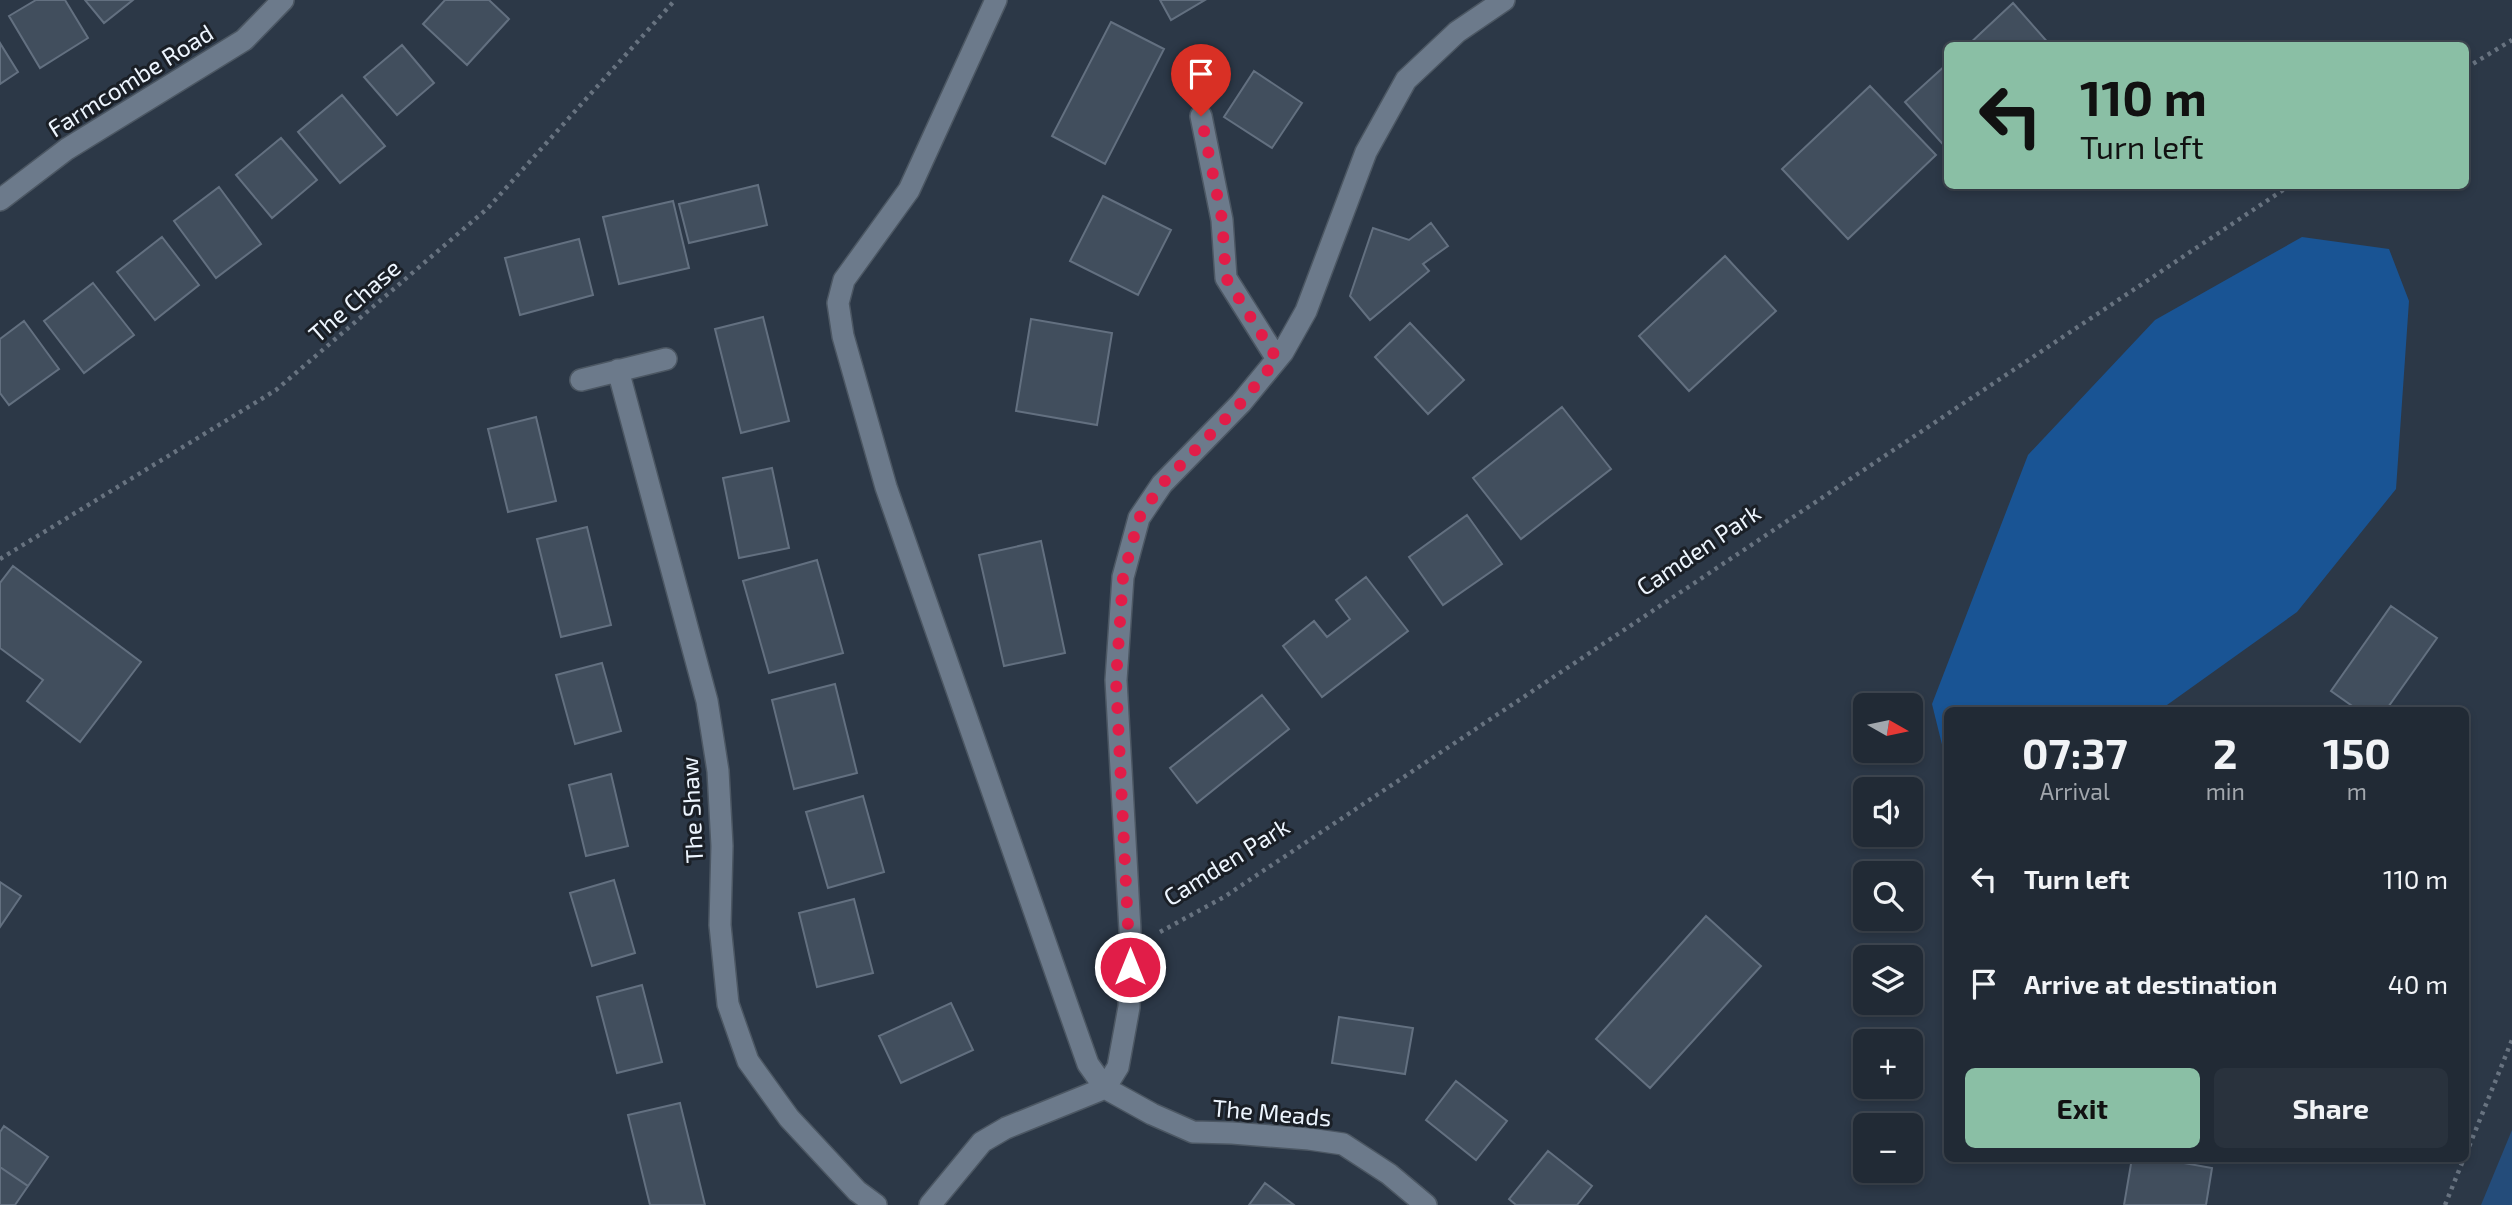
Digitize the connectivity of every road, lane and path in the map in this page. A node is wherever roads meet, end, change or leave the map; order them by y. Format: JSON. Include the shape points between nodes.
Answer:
{"nodes":[{"id":1,"x":283,"y":0,"type":"edge"},
{"id":2,"x":675,"y":0,"type":"edge"},
{"id":3,"x":996,"y":0,"type":"edge"},
{"id":4,"x":1504,"y":0,"type":"edge"},
{"id":5,"x":2512,"y":40,"type":"edge"},
{"id":6,"x":2469,"y":66,"type":"edge"},
{"id":7,"x":1201,"y":116,"type":"dead end"},
{"id":8,"x":2286,"y":189,"type":"edge"},
{"id":9,"x":0,"y":200,"type":"edge"},
{"id":10,"x":666,"y":359,"type":"dead end"},
{"id":11,"x":1277,"y":359,"type":"junction"},
{"id":12,"x":618,"y":370,"type":"junction"},
{"id":13,"x":580,"y":380,"type":"dead end"},
{"id":14,"x":0,"y":559,"type":"edge"},
{"id":15,"x":1131,"y":948,"type":"junction"},
{"id":16,"x":2512,"y":1040,"type":"edge"},
{"id":17,"x":1105,"y":1088,"type":"junction"},
{"id":18,"x":2469,"y":1146,"type":"edge"},
{"id":19,"x":2463,"y":1162,"type":"edge"},
{"id":20,"x":876,"y":1205,"type":"edge"},
{"id":21,"x":930,"y":1205,"type":"edge"},
{"id":22,"x":1426,"y":1205,"type":"edge"},
{"id":23,"x":2445,"y":1205,"type":"edge"}],
"edges":[{"from":1,"to":9,"type":"street","name":"Farmcombe Road","via":[[244,40],[67,149]]},
{"from":2,"to":14,"type":"path","name":"The Chase","via":[[488,208],[276,390]]},
{"from":3,"to":17,"type":"street","via":[[909,190],[844,280],[838,303],[886,487],[1088,1064]]},
{"from":4,"to":11,"type":"street","name":"Camden Park","via":[[1457,32],[1406,80],[1366,152],[1306,311]]},
{"from":5,"to":6,"type":"path"},
{"from":7,"to":11,"type":"street","via":[[1222,219],[1226,278]]},
{"from":8,"to":15,"type":"path","name":"Camden Park","via":[[1224,897]]},
{"from":10,"to":12,"type":"street"},
{"from":11,"to":15,"type":"street","name":"Camden Park","via":[[1162,484],[1139,518],[1123,577],[1116,680]]},
{"from":12,"to":13,"type":"street"},
{"from":12,"to":20,"type":"street","name":"The Shaw","via":[[708,701],[718,771],[720,925],[728,1004],[748,1061],[789,1118],[857,1191]]},
{"from":15,"to":17,"type":"street","name":"Camden Park","via":[[1129,1007],[1118,1067]]},
{"from":16,"to":18,"type":"path"},
{"from":17,"to":21,"type":"street","via":[[982,1142]]},
{"from":17,"to":22,"type":"street","name":"The Meads","via":[[1194,1132],[1343,1144]]},
{"from":19,"to":23,"type":"path"}]}
